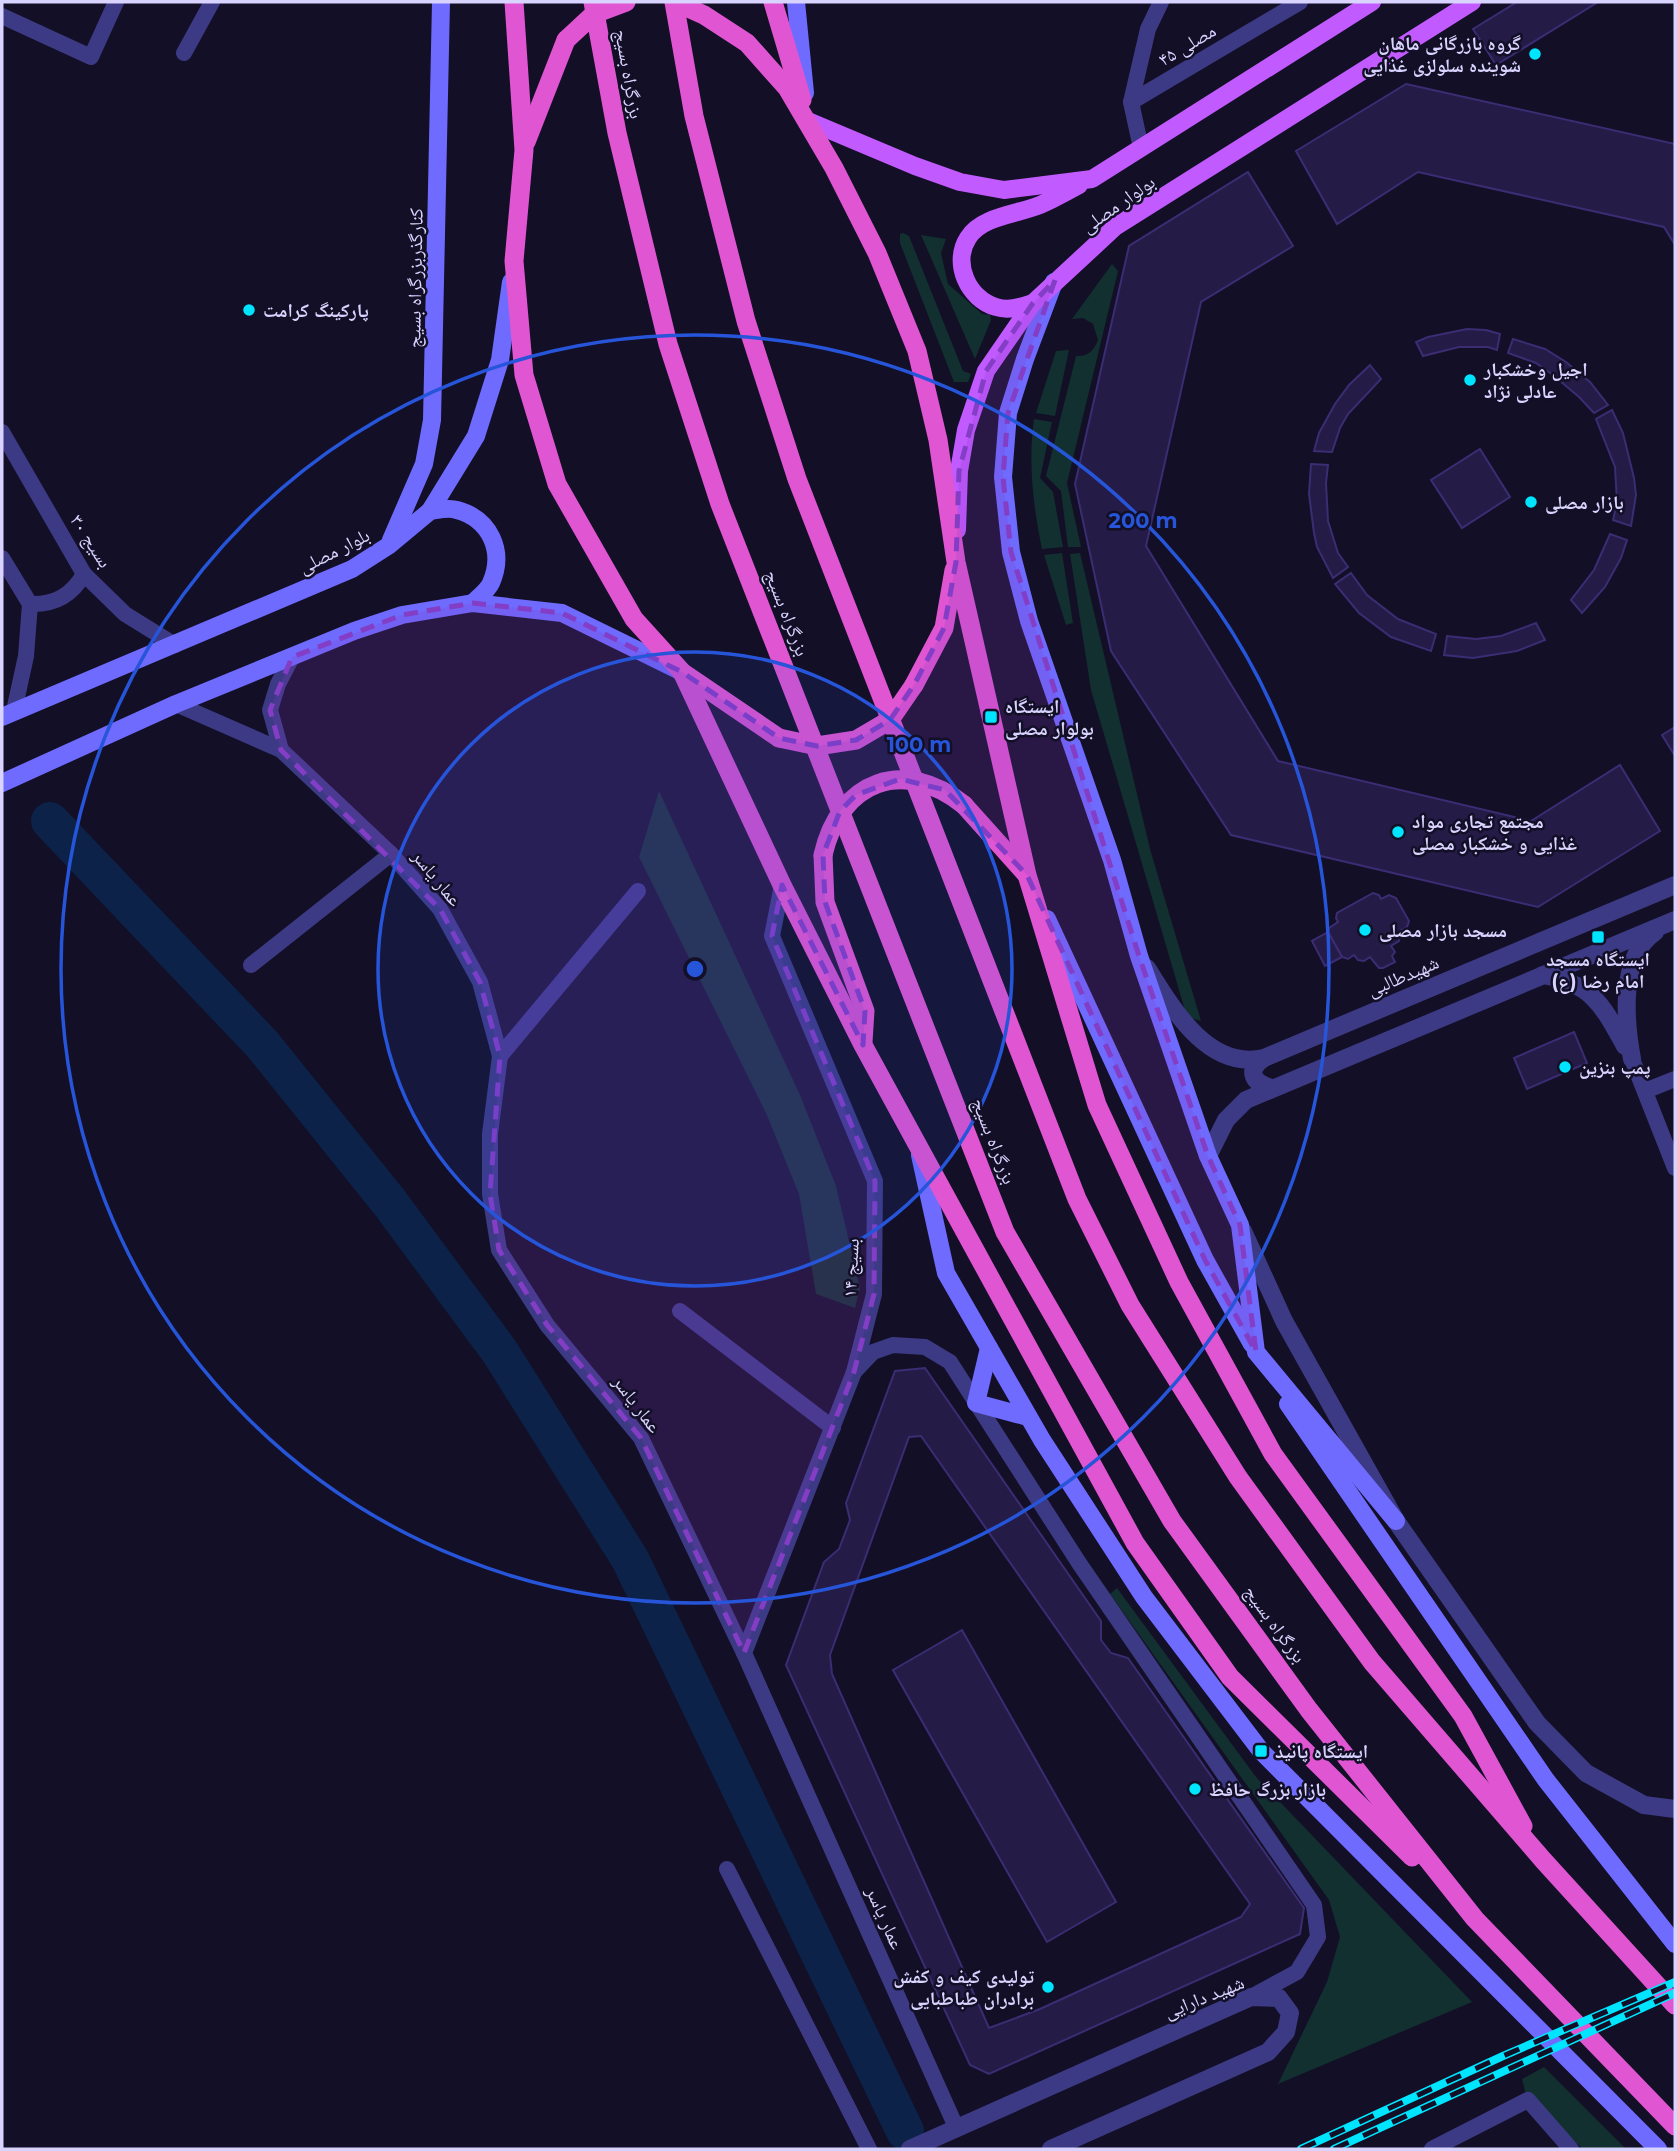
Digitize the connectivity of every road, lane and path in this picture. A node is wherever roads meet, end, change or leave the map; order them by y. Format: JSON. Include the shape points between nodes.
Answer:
{"nodes":[{"id":1,"x":116,"y":2,"type":"edge"},
{"id":2,"x":212,"y":2,"type":"edge"},
{"id":3,"x":441,"y":2,"type":"edge"},
{"id":4,"x":514,"y":2,"type":"edge"},
{"id":5,"x":593,"y":2,"type":"edge"},
{"id":6,"x":626,"y":2,"type":"edge"},
{"id":7,"x":674,"y":2,"type":"edge"},
{"id":8,"x":773,"y":2,"type":"edge"},
{"id":9,"x":796,"y":2,"type":"edge"},
{"id":10,"x":1161,"y":2,"type":"edge"},
{"id":11,"x":1300,"y":2,"type":"edge"},
{"id":12,"x":1372,"y":2,"type":"edge"},
{"id":13,"x":1472,"y":2,"type":"edge"},
{"id":14,"x":2,"y":16,"type":"edge"},
{"id":15,"x":184,"y":53,"type":"dead end"},
{"id":16,"x":1131,"y":102,"type":"junction"},
{"id":17,"x":808,"y":121,"type":"junction"},
{"id":18,"x":1141,"y":148,"type":"junction"},
{"id":19,"x":524,"y":150,"type":"junction"},
{"id":20,"x":1092,"y":179,"type":"junction"},
{"id":21,"x":514,"y":261,"type":"junction"},
{"id":22,"x":1055,"y":280,"type":"junction"},
{"id":23,"x":1032,"y":303,"type":"junction"},
{"id":24,"x":2,"y":432,"type":"edge"},
{"id":25,"x":430,"y":511,"type":"junction"},
{"id":26,"x":388,"y":546,"type":"junction"},
{"id":27,"x":2,"y":558,"type":"edge"},
{"id":28,"x":956,"y":562,"type":"junction"},
{"id":29,"x":84,"y":574,"type":"junction"},
{"id":30,"x":473,"y":603,"type":"junction"},
{"id":31,"x":30,"y":604,"type":"junction"},
{"id":32,"x":175,"y":645,"type":"junction"},
{"id":33,"x":292,"y":657,"type":"junction"},
{"id":34,"x":682,"y":672,"type":"junction"},
{"id":35,"x":176,"y":704,"type":"junction"},
{"id":36,"x":8,"y":714,"type":"edge"},
{"id":37,"x":281,"y":750,"type":"junction"},
{"id":38,"x":2,"y":783,"type":"edge"},
{"id":39,"x":391,"y":854,"type":"junction"},
{"id":40,"x":1027,"y":875,"type":"junction"},
{"id":41,"x":782,"y":885,"type":"junction"},
{"id":42,"x":1675,"y":885,"type":"edge"},
{"id":43,"x":638,"y":891,"type":"dead end"},
{"id":44,"x":1672,"y":921,"type":"edge"},
{"id":45,"x":1139,"y":956,"type":"junction"},
{"id":46,"x":251,"y":965,"type":"dead end"},
{"id":47,"x":1543,"y":975,"type":"junction"},
{"id":48,"x":863,"y":1045,"type":"junction"},
{"id":49,"x":500,"y":1056,"type":"junction"},
{"id":50,"x":1264,"y":1058,"type":"junction"},
{"id":51,"x":1632,"y":1059,"type":"junction"},
{"id":52,"x":1675,"y":1079,"type":"edge"},
{"id":53,"x":1272,"y":1088,"type":"junction"},
{"id":54,"x":1646,"y":1091,"type":"junction"},
{"id":55,"x":917,"y":1144,"type":"junction"},
{"id":56,"x":1208,"y":1156,"type":"junction"},
{"id":57,"x":1675,"y":1168,"type":"edge"},
{"id":58,"x":1240,"y":1225,"type":"junction"},
{"id":59,"x":680,"y":1311,"type":"dead end"},
{"id":60,"x":989,"y":1348,"type":"junction"},
{"id":61,"x":1256,"y":1352,"type":"junction"},
{"id":62,"x":854,"y":1372,"type":"junction"},
{"id":63,"x":976,"y":1403,"type":"junction"},
{"id":64,"x":1028,"y":1417,"type":"junction"},
{"id":65,"x":832,"y":1428,"type":"junction"},
{"id":66,"x":1396,"y":1521,"type":"junction"},
{"id":67,"x":744,"y":1653,"type":"junction"},
{"id":68,"x":1675,"y":1809,"type":"edge"},
{"id":69,"x":1543,"y":1860,"type":"junction"},
{"id":70,"x":727,"y":1869,"type":"dead end"},
{"id":71,"x":1475,"y":1919,"type":"junction"},
{"id":72,"x":1675,"y":1944,"type":"edge"},
{"id":73,"x":1251,"y":1997,"type":"junction"},
{"id":74,"x":1675,"y":2006,"type":"edge"},
{"id":75,"x":1675,"y":2126,"type":"edge"},
{"id":76,"x":956,"y":2127,"type":"junction"},
{"id":77,"x":869,"y":2149,"type":"edge"},
{"id":78,"x":910,"y":2149,"type":"edge"},
{"id":79,"x":1051,"y":2149,"type":"edge"},
{"id":80,"x":1432,"y":2149,"type":"edge"},
{"id":81,"x":1571,"y":2149,"type":"edge"},
{"id":82,"x":1658,"y":2149,"type":"edge"}],
"edges":[{"from":1,"to":14,"type":"street","via":[[91,57]]},
{"from":2,"to":15,"type":"street"},
{"from":3,"to":26,"type":"main road","name":"کنارگذربزرگراه بسیج","via":[[432,421],[424,464]]},
{"from":4,"to":19,"type":"highway"},
{"from":5,"to":71,"type":"highway","name":"بزرگراه بسیج","via":[[617,133],[668,344],[720,504],[1005,1232],[1172,1521],[1309,1710]]},
{"from":6,"to":19,"type":"highway","bridge":true,"via":[[594,14],[566,40]]},
{"from":7,"to":17,"type":"highway","via":[[747,43],[787,88]]},
{"from":7,"to":69,"type":"highway","via":[[694,116],[746,321],[797,479],[1077,1199],[1130,1306],[1238,1476],[1372,1662]]},
{"from":8,"to":17,"type":"highway"},
{"from":9,"to":17,"type":"main road"},
{"from":10,"to":16,"type":"street","via":[[1148,29]]},
{"from":11,"to":16,"type":"street","name":"مصلی ۴۵"},
{"from":12,"to":18,"type":"main road","name":"بولوار مصلی"},
{"from":13,"to":22,"type":"main road","name":"بولوار مصلی","via":[[1115,227]]},
{"from":16,"to":18,"type":"street"},
{"from":17,"to":20,"type":"main road","name":"بولوار مصلی","via":[[960,182],[1004,190]]},
{"from":17,"to":28,"type":"highway","via":[[877,253],[917,351],[938,440]]},
{"from":18,"to":20,"type":"main road","name":"بولوار مصلی"},
{"from":19,"to":21,"type":"highway"},
{"from":20,"to":23,"type":"main road","via":[[1039,206],[984,224],[968,237],[961,256],[972,293],[995,307],[1015,309]]},
{"from":21,"to":25,"type":"main road","name":"بلوار مصلی","via":[[500,360],[476,436]]},
{"from":21,"to":34,"type":"highway","via":[[524,375],[557,484],[634,619]]},
{"from":22,"to":23,"type":"main road","name":"بولوار مصلی"},
{"from":22,"to":45,"type":"main road","via":[[1008,413],[1003,477],[1010,539],[1030,621],[1112,860]]},
{"from":23,"to":28,"type":"main road","name":"بولوار مصلی","via":[[986,371],[966,430],[959,471]]},
{"from":24,"to":29,"type":"street","name":"بسیج ۳۰"},
{"from":25,"to":26,"type":"main road","name":"بلوار مصلی"},
{"from":25,"to":30,"type":"main road","via":[[454,508],[477,518],[493,537],[498,561],[491,585]]},
{"from":26,"to":32,"type":"main road","name":"بلوار مصلی","via":[[352,569]]},
{"from":27,"to":31,"type":"street"},
{"from":28,"to":34,"type":"highway","bridge":true,"via":[[944,628],[914,685],[890,720],[856,740],[817,746],[779,738]]},
{"from":28,"to":40,"type":"highway"},
{"from":29,"to":31,"type":"street","via":[[59,600]]},
{"from":29,"to":32,"type":"street","name":"بسیج ۳۰","via":[[125,614]]},
{"from":30,"to":33,"type":"main road","via":[[402,615]]},
{"from":30,"to":34,"type":"main road","via":[[562,613]]},
{"from":31,"to":36,"type":"street","via":[[26,656]]},
{"from":32,"to":36,"type":"main road","name":"بلوار مصلی"},
{"from":33,"to":35,"type":"main road"},
{"from":33,"to":37,"type":"street","via":[[270,710]]},
{"from":34,"to":41,"type":"highway"},
{"from":35,"to":37,"type":"street"},
{"from":35,"to":38,"type":"main road"},
{"from":37,"to":39,"type":"street","name":"عمار یاسر"},
{"from":39,"to":46,"type":"street"},
{"from":39,"to":49,"type":"street","name":"عمار یاسر","via":[[440,909],[480,982]]},
{"from":40,"to":48,"type":"highway","bridge":true,"via":[[964,805],[924,781],[877,784],[839,811],[823,855],[825,902],[865,1011]]},
{"from":40,"to":61,"type":"main road","via":[[1205,1260]]},
{"from":40,"to":69,"type":"highway","via":[[1097,1105],[1179,1282],[1273,1454],[1462,1716]]},
{"from":41,"to":48,"type":"highway"},
{"from":41,"to":62,"type":"street","name":"بسیج ۱۴","via":[[772,936],[875,1181],[874,1294]]},
{"from":42,"to":50,"type":"street","name":"شهیدطالبی"},
{"from":43,"to":49,"type":"street"},
{"from":44,"to":47,"type":"street"},
{"from":44,"to":51,"type":"street","via":[[1643,940],[1633,959],[1626,1028]]},
{"from":45,"to":50,"type":"street","via":[[1179,1018],[1212,1047],[1231,1058]]},
{"from":45,"to":56,"type":"main road"},
{"from":47,"to":51,"type":"street","via":[[1583,988],[1602,1004]]},
{"from":47,"to":53,"type":"street"},
{"from":48,"to":55,"type":"highway"},
{"from":49,"to":67,"type":"street","name":"عمار یاسر","via":[[490,1134],[489,1194],[499,1250],[547,1325],[640,1438]]},
{"from":50,"to":53,"type":"street","via":[[1256,1063],[1255,1080]]},
{"from":51,"to":54,"type":"street"},
{"from":52,"to":54,"type":"street"},
{"from":53,"to":56,"type":"street","via":[[1247,1100],[1226,1120]]},
{"from":54,"to":57,"type":"street"},
{"from":55,"to":60,"type":"main road","via":[[946,1273]]},
{"from":55,"to":71,"type":"highway","via":[[1135,1543],[1230,1677]]},
{"from":56,"to":58,"type":"main road"},
{"from":58,"to":61,"type":"main road"},
{"from":58,"to":66,"type":"street","via":[[1284,1321]]},
{"from":59,"to":65,"type":"street"},
{"from":60,"to":63,"type":"main road"},
{"from":60,"to":64,"type":"main road"},
{"from":61,"to":66,"type":"main road"},
{"from":61,"to":72,"type":"main road","via":[[1302,1429],[1546,1780]]},
{"from":62,"to":63,"type":"street","via":[[873,1352],[893,1345],[925,1348],[950,1362]]},
{"from":62,"to":65,"type":"street","name":"بسیج ۱۴"},
{"from":63,"to":64,"type":"main road"},
{"from":63,"to":73,"type":"street","via":[[1079,1563],[1314,1905],[1318,1937],[1297,1972]]},
{"from":64,"to":82,"type":"main road","via":[[1144,1597],[1261,1751]]},
{"from":65,"to":67,"type":"street","name":"بسیج ۱۴"},
{"from":66,"to":68,"type":"street","via":[[1545,1731],[1586,1773],[1644,1805]]},
{"from":67,"to":76,"type":"street","name":"عمار یاسر"},
{"from":69,"to":74,"type":"highway"},
{"from":70,"to":77,"type":"street"},
{"from":71,"to":75,"type":"highway","name":"بزرگراه بسیج"},
{"from":73,"to":76,"type":"street","name":"شهید دارایی"},
{"from":73,"to":79,"type":"street","name":"شهید دارایی","via":[[1279,1998],[1290,2012],[1286,2032],[1268,2052]]},
{"from":76,"to":78,"type":"street","name":"شهید دارایی"},
{"from":80,"to":81,"type":"street","via":[[1528,2100]]}]}
